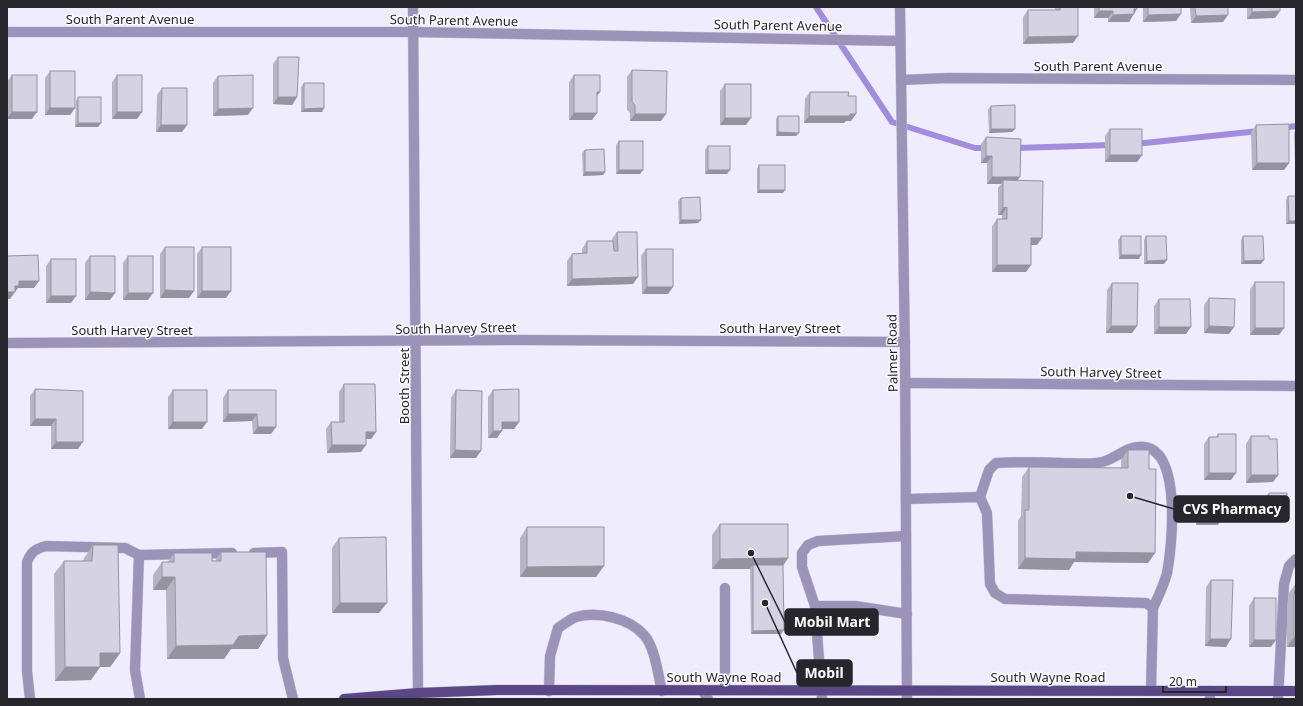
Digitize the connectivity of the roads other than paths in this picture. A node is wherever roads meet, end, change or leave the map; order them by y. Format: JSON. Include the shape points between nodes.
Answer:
{"nodes":[{"id":1,"x":413,"y":7,"type":"edge"},
{"id":2,"x":900,"y":7,"type":"edge"},
{"id":3,"x":7,"y":32,"type":"edge"},
{"id":4,"x":413,"y":32,"type":"junction"},
{"id":5,"x":900,"y":41,"type":"junction"},
{"id":6,"x":901,"y":80,"type":"junction"},
{"id":7,"x":1296,"y":80,"type":"edge"},
{"id":8,"x":416,"y":342,"type":"junction"},
{"id":9,"x":905,"y":342,"type":"junction"},
{"id":10,"x":7,"y":343,"type":"edge"},
{"id":11,"x":906,"y":383,"type":"junction"},
{"id":12,"x":1296,"y":386,"type":"edge"},
{"id":13,"x":980,"y":497,"type":"junction"},
{"id":14,"x":906,"y":499,"type":"junction"},
{"id":15,"x":906,"y":536,"type":"junction"},
{"id":16,"x":139,"y":555,"type":"junction"},
{"id":17,"x":1296,"y":559,"type":"edge"},
{"id":18,"x":725,"y":588,"type":"dead end"},
{"id":19,"x":815,"y":606,"type":"junction"},
{"id":20,"x":1154,"y":608,"type":"junction"},
{"id":21,"x":907,"y":614,"type":"junction"},
{"id":22,"x":662,"y":690,"type":"junction"},
{"id":23,"x":725,"y":690,"type":"junction"},
{"id":24,"x":1151,"y":690,"type":"junction"},
{"id":25,"x":549,"y":691,"type":"junction"},
{"id":26,"x":1296,"y":691,"type":"edge"},
{"id":27,"x":418,"y":693,"type":"junction"},
{"id":28,"x":822,"y":694,"type":"edge"},
{"id":29,"x":907,"y":694,"type":"edge"},
{"id":30,"x":1034,"y":694,"type":"edge"},
{"id":31,"x":592,"y":695,"type":"edge"},
{"id":32,"x":705,"y":695,"type":"edge"},
{"id":33,"x":1210,"y":695,"type":"edge"},
{"id":34,"x":1278,"y":695,"type":"edge"},
{"id":35,"x":435,"y":696,"type":"edge"},
{"id":36,"x":30,"y":699,"type":"edge"},
{"id":37,"x":140,"y":699,"type":"edge"},
{"id":38,"x":293,"y":699,"type":"edge"},
{"id":39,"x":344,"y":699,"type":"edge"}],
"edges":[{"from":1,"to":4,"type":"street","name":"Booth Street"},
{"from":2,"to":5,"type":"street","name":"Palmer Road"},
{"from":3,"to":4,"type":"street","name":"South Parent Avenue"},
{"from":4,"to":5,"type":"street","name":"South Parent Avenue"},
{"from":4,"to":8,"type":"street","name":"Booth Street"},
{"from":5,"to":6,"type":"street","name":"Palmer Road"},
{"from":6,"to":7,"type":"street","name":"South Parent Avenue"},
{"from":6,"to":9,"type":"street","name":"Palmer Road"},
{"from":8,"to":9,"type":"street","name":"South Harvey Street"},
{"from":8,"to":10,"type":"street","name":"South Harvey Street"},
{"from":8,"to":27,"type":"street","name":"Booth Street"},
{"from":9,"to":11,"type":"street","name":"Palmer Road"},
{"from":11,"to":12,"type":"street","name":"South Harvey Street"},
{"from":11,"to":14,"type":"street","name":"Palmer Road"},
{"from":13,"to":14,"type":"street"},
{"from":13,"to":20,"type":"street","via":[[987,512],[990,584],[995,593],[1005,598],[1146,604]]},
{"from":13,"to":20,"type":"street","via":[[989,470],[996,463],[1103,462],[1125,449],[1145,447],[1156,453],[1165,464],[1170,478],[1171,538],[1166,575]]},
{"from":14,"to":15,"type":"street","name":"Palmer Road"},
{"from":15,"to":19,"type":"street","via":[[818,541],[808,545],[802,553],[802,567]]},
{"from":15,"to":21,"type":"street","name":"Palmer Road"},
{"from":16,"to":36,"type":"street","via":[[125,548],[46,546],[36,548],[30,554],[27,562],[27,671]]},
{"from":16,"to":37,"type":"street","via":[[134,670]]},
{"from":16,"to":38,"type":"street","via":[[282,552],[283,658]]},
{"from":17,"to":34,"type":"street","via":[[1289,566],[1284,584]]},
{"from":18,"to":23,"type":"street"},
{"from":19,"to":21,"type":"street","via":[[855,606]]},
{"from":19,"to":28,"type":"street"},
{"from":20,"to":24,"type":"street"},
{"from":21,"to":29,"type":"street","name":"Palmer Road"},
{"from":22,"to":25,"type":"street","via":[[653,654],[645,636],[627,622],[606,615],[576,617],[558,628],[550,656]]},
{"from":22,"to":31,"type":"main road","name":"South Wayne Road"},
{"from":22,"to":32,"type":"main road","name":"South Wayne Road"},
{"from":23,"to":28,"type":"main road","name":"South Wayne Road"},
{"from":23,"to":32,"type":"main road","name":"South Wayne Road"},
{"from":24,"to":30,"type":"main road","name":"South Wayne Road"},
{"from":24,"to":33,"type":"main road","name":"South Wayne Road"},
{"from":25,"to":31,"type":"main road","name":"South Wayne Road"},
{"from":25,"to":35,"type":"main road","name":"South Wayne Road"},
{"from":26,"to":34,"type":"main road","name":"South Wayne Road"},
{"from":27,"to":35,"type":"main road","name":"South Wayne Road"},
{"from":27,"to":39,"type":"main road","name":"South Wayne Road"},
{"from":28,"to":29,"type":"main road","name":"South Wayne Road"},
{"from":29,"to":30,"type":"main road","name":"South Wayne Road"},
{"from":33,"to":34,"type":"main road","name":"South Wayne Road"}]}
